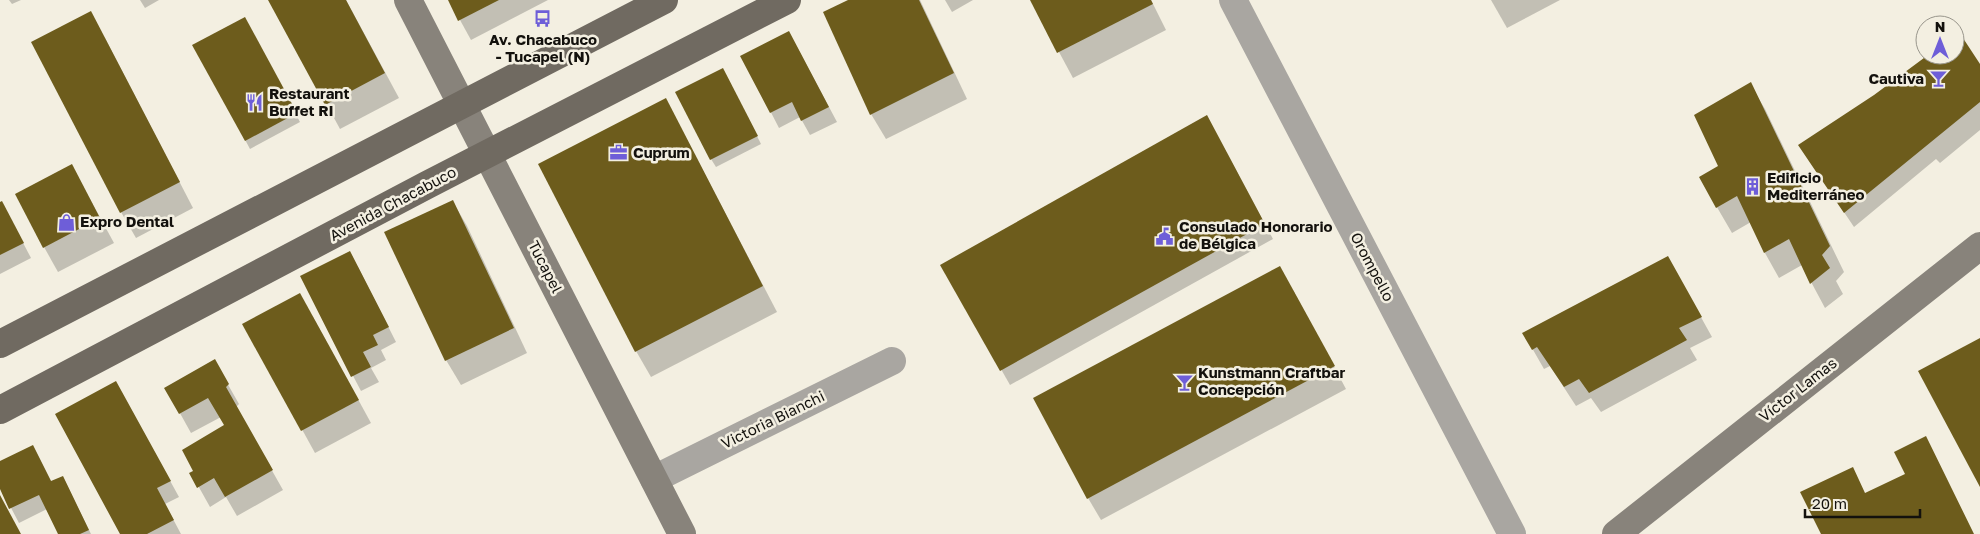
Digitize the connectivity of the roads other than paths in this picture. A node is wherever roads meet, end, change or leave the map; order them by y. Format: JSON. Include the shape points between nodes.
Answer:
{"nodes":[{"id":1,"x":408,"y":0,"type":"edge"},
{"id":2,"x":664,"y":0,"type":"edge"},
{"id":3,"x":787,"y":0,"type":"edge"},
{"id":4,"x":1233,"y":0,"type":"edge"},
{"id":5,"x":462,"y":104,"type":"junction"},
{"id":6,"x":487,"y":154,"type":"junction"},
{"id":7,"x":1980,"y":246,"type":"edge"},
{"id":8,"x":0,"y":344,"type":"edge"},
{"id":9,"x":892,"y":361,"type":"dead end"},
{"id":10,"x":0,"y":410,"type":"edge"},
{"id":11,"x":654,"y":479,"type":"junction"},
{"id":12,"x":682,"y":534,"type":"edge"},
{"id":13,"x":1512,"y":534,"type":"edge"},
{"id":14,"x":1616,"y":534,"type":"edge"}],
"edges":[{"from":1,"to":5,"type":"main road","name":"Tucapel"},
{"from":2,"to":5,"type":"main road"},
{"from":3,"to":6,"type":"main road","name":"Avenida Chacabuco"},
{"from":4,"to":13,"type":"street","name":"Orompello"},
{"from":5,"to":6,"type":"main road","name":"Tucapel"},
{"from":5,"to":8,"type":"main road"},
{"from":6,"to":10,"type":"main road","name":"Avenida Chacabuco"},
{"from":6,"to":11,"type":"main road","name":"Tucapel"},
{"from":7,"to":14,"type":"main road","name":"Víctor Lamas"},
{"from":9,"to":11,"type":"street","name":"Victoria Bianchi"},
{"from":11,"to":12,"type":"main road","name":"Tucapel"}]}
